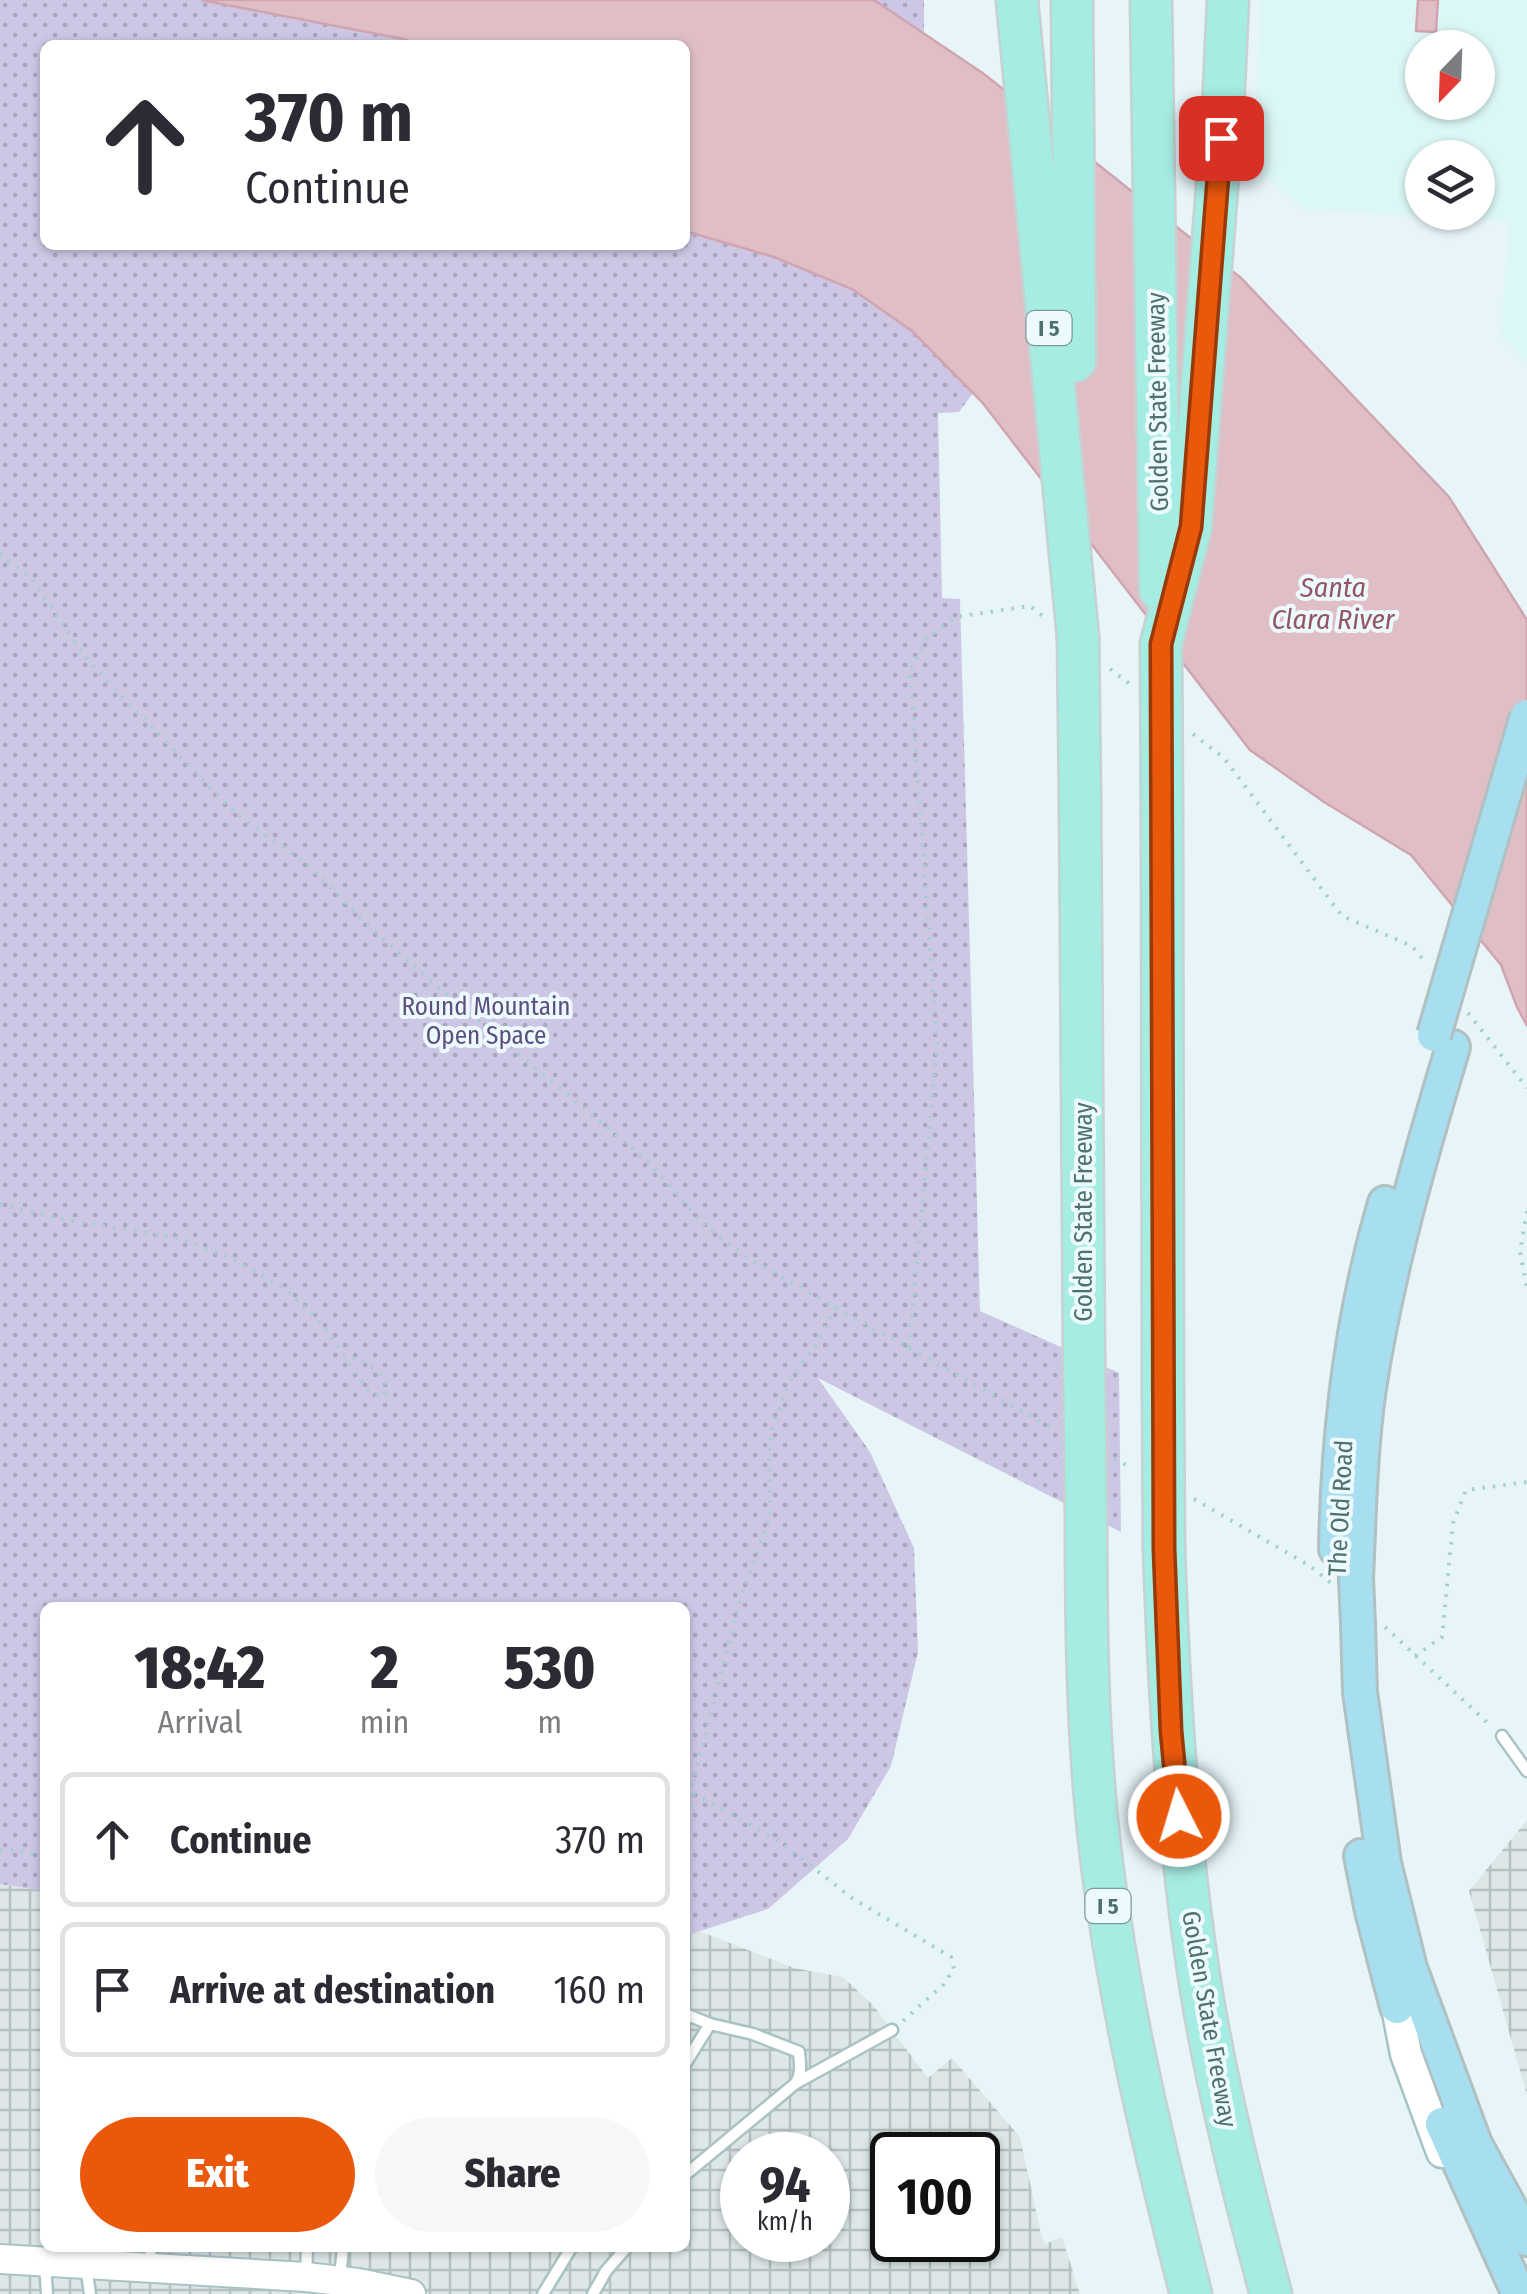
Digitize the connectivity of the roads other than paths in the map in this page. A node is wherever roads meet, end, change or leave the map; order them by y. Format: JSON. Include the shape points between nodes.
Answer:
{"nodes":[{"id":1,"x":1072,"y":0,"type":"edge"},
{"id":2,"x":1151,"y":0,"type":"edge"},
{"id":3,"x":1228,"y":0,"type":"edge"},
{"id":4,"x":1018,"y":10,"type":"edge"},
{"id":5,"x":1078,"y":637,"type":"junction"},
{"id":6,"x":1161,"y":644,"type":"junction"},
{"id":7,"x":1527,"y":716,"type":"edge"},
{"id":8,"x":1527,"y":791,"type":"edge"},
{"id":9,"x":1443,"y":1042,"type":"junction"},
{"id":10,"x":1347,"y":1616,"type":"junction"},
{"id":11,"x":1502,"y":1736,"type":"dead end"},
{"id":12,"x":1527,"y":1771,"type":"edge"},
{"id":13,"x":1397,"y":2007,"type":"junction"},
{"id":14,"x":690,"y":2016,"type":"edge"},
{"id":15,"x":710,"y":2024,"type":"junction"},
{"id":16,"x":892,"y":2030,"type":"road end"},
{"id":17,"x":690,"y":2056,"type":"edge"},
{"id":18,"x":796,"y":2083,"type":"junction"},
{"id":19,"x":1442,"y":2124,"type":"joint"},
{"id":20,"x":690,"y":2171,"type":"edge"},
{"id":21,"x":1527,"y":2239,"type":"edge"},
{"id":22,"x":307,"y":2252,"type":"edge"},
{"id":23,"x":343,"y":2252,"type":"edge"},
{"id":24,"x":568,"y":2252,"type":"edge"},
{"id":25,"x":623,"y":2252,"type":"edge"},
{"id":26,"x":150,"y":2258,"type":"edge"},
{"id":27,"x":0,"y":2259,"type":"edge"},
{"id":28,"x":45,"y":2262,"type":"junction"},
{"id":29,"x":86,"y":2264,"type":"junction"},
{"id":30,"x":306,"y":2277,"type":"junction"},
{"id":31,"x":340,"y":2280,"type":"junction"},
{"id":32,"x":47,"y":2294,"type":"edge"},
{"id":33,"x":90,"y":2294,"type":"edge"},
{"id":34,"x":411,"y":2294,"type":"edge"},
{"id":35,"x":542,"y":2294,"type":"edge"},
{"id":36,"x":593,"y":2294,"type":"edge"},
{"id":37,"x":1191,"y":2294,"type":"edge"},
{"id":38,"x":1271,"y":2294,"type":"edge"},
{"id":39,"x":1503,"y":2294,"type":"edge"},
{"id":40,"x":1520,"y":2294,"type":"edge"}],
"edges":[{"from":1,"to":5,"type":"highway","name":"Golden State Freeway","number":"I 5"},
{"from":2,"to":6,"type":"highway","name":"Golden State Freeway"},
{"from":3,"to":6,"type":"highway","via":[[1191,527]]},
{"from":4,"to":5,"type":"highway","number":"I 5"},
{"from":5,"to":37,"type":"highway","name":"Golden State Freeway","number":"I 5","bridge":true,"via":[[1090,1735],[1125,2009]]},
{"from":6,"to":38,"type":"highway","name":"Golden State Freeway","bridge":true,"via":[[1164,1549],[1171,1731],[1202,1991]]},
{"from":7,"to":9,"type":"main road","name":"The Old Road","bridge":true},
{"from":8,"to":9,"type":"main road","name":"The Old Road"},
{"from":9,"to":10,"type":"main road","name":"The Old Road","via":[[1379,1224],[1359,1305],[1337,1499]]},
{"from":10,"to":13,"type":"main road","name":"The Old Road","via":[[1341,1708],[1360,1849]]},
{"from":10,"to":21,"type":"main road","name":"The Old Road","via":[[1384,1863],[1410,1968],[1474,2144]]},
{"from":11,"to":12,"type":"lane"},
{"from":13,"to":19,"type":"main road","name":"The Old Road"},
{"from":13,"to":39,"type":"main road","via":[[1412,2072]]},
{"from":14,"to":15,"type":"lane"},
{"from":15,"to":17,"type":"lane"},
{"from":15,"to":18,"type":"lane","via":[[799,2052]]},
{"from":16,"to":18,"type":"lane"},
{"from":18,"to":20,"type":"lane"},
{"from":19,"to":40,"type":"main road","name":"The Old Road"},
{"from":22,"to":30,"type":"lane"},
{"from":23,"to":31,"type":"lane"},
{"from":24,"to":35,"type":"lane"},
{"from":25,"to":36,"type":"lane"},
{"from":26,"to":29,"type":"street"},
{"from":26,"to":30,"type":"street","via":[[219,2278]]},
{"from":27,"to":28,"type":"street"},
{"from":28,"to":29,"type":"street"},
{"from":28,"to":32,"type":"lane"},
{"from":29,"to":33,"type":"lane"},
{"from":30,"to":31,"type":"street"},
{"from":31,"to":34,"type":"street"}]}
